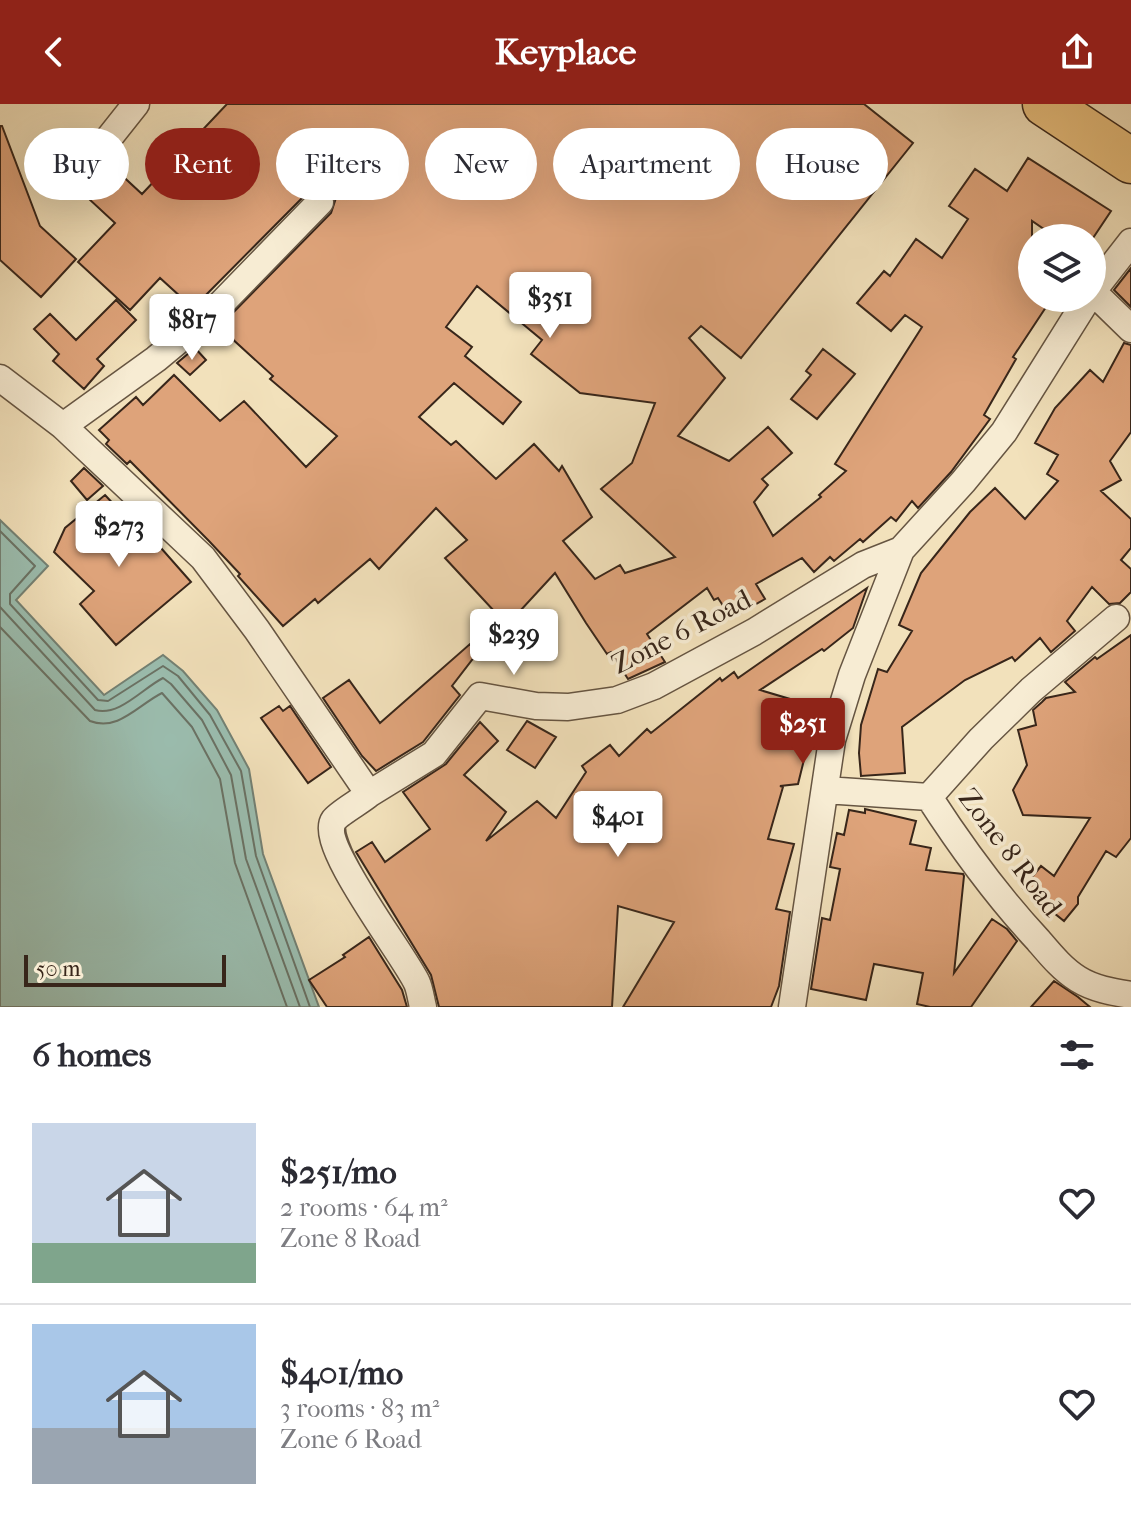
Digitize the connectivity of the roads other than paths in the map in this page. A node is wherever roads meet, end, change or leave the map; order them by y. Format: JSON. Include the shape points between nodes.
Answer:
{"nodes":[{"id":1,"x":136,"y":104,"type":"edge"},
{"id":2,"x":1045,"y":104,"type":"edge"},
{"id":3,"x":117,"y":128,"type":"edge"},
{"id":4,"x":1131,"y":161,"type":"edge"},
{"id":5,"x":320,"y":202,"type":"dead end"},
{"id":6,"x":1131,"y":242,"type":"edge"},
{"id":7,"x":1106,"y":274,"type":"edge"},
{"id":8,"x":1106,"y":305,"type":"edge"},
{"id":9,"x":1079,"y":312,"type":"edge"},
{"id":10,"x":1131,"y":329,"type":"edge"},
{"id":11,"x":2,"y":380,"type":"edge"},
{"id":12,"x":63,"y":426,"type":"junction"},
{"id":13,"x":901,"y":550,"type":"junction"},
{"id":14,"x":1116,"y":618,"type":"dead end"},
{"id":15,"x":825,"y":790,"type":"junction"},
{"id":16,"x":369,"y":794,"type":"junction"},
{"id":17,"x":929,"y":797,"type":"junction"},
{"id":18,"x":1131,"y":995,"type":"edge"},
{"id":19,"x":423,"y":1007,"type":"edge"},
{"id":20,"x":792,"y":1007,"type":"edge"}],
"edges":[{"from":1,"to":3,"type":"street"},
{"from":2,"to":4,"type":"highway"},
{"from":5,"to":12,"type":"street","via":[[215,310]]},
{"from":6,"to":7,"type":"street"},
{"from":8,"to":10,"type":"street"},
{"from":9,"to":13,"type":"street","name":"Zone 6 Road","via":[[1004,432]]},
{"from":11,"to":12,"type":"street"},
{"from":12,"to":16,"type":"street","via":[[203,558]]},
{"from":13,"to":15,"type":"street","via":[[852,675],[832,740]]},
{"from":13,"to":16,"type":"street","name":"Zone 6 Road","via":[[863,565],[654,686],[617,700],[568,707],[480,696],[434,754]]},
{"from":14,"to":17,"type":"street","via":[[1031,690]]},
{"from":15,"to":17,"type":"street","name":"Zone 8 Road"},
{"from":15,"to":20,"type":"street"},
{"from":16,"to":19,"type":"street","via":[[334,820],[335,846],[418,984]]},
{"from":17,"to":18,"type":"street","name":"Zone 8 Road","via":[[1007,907],[1064,969],[1090,985]]}]}
